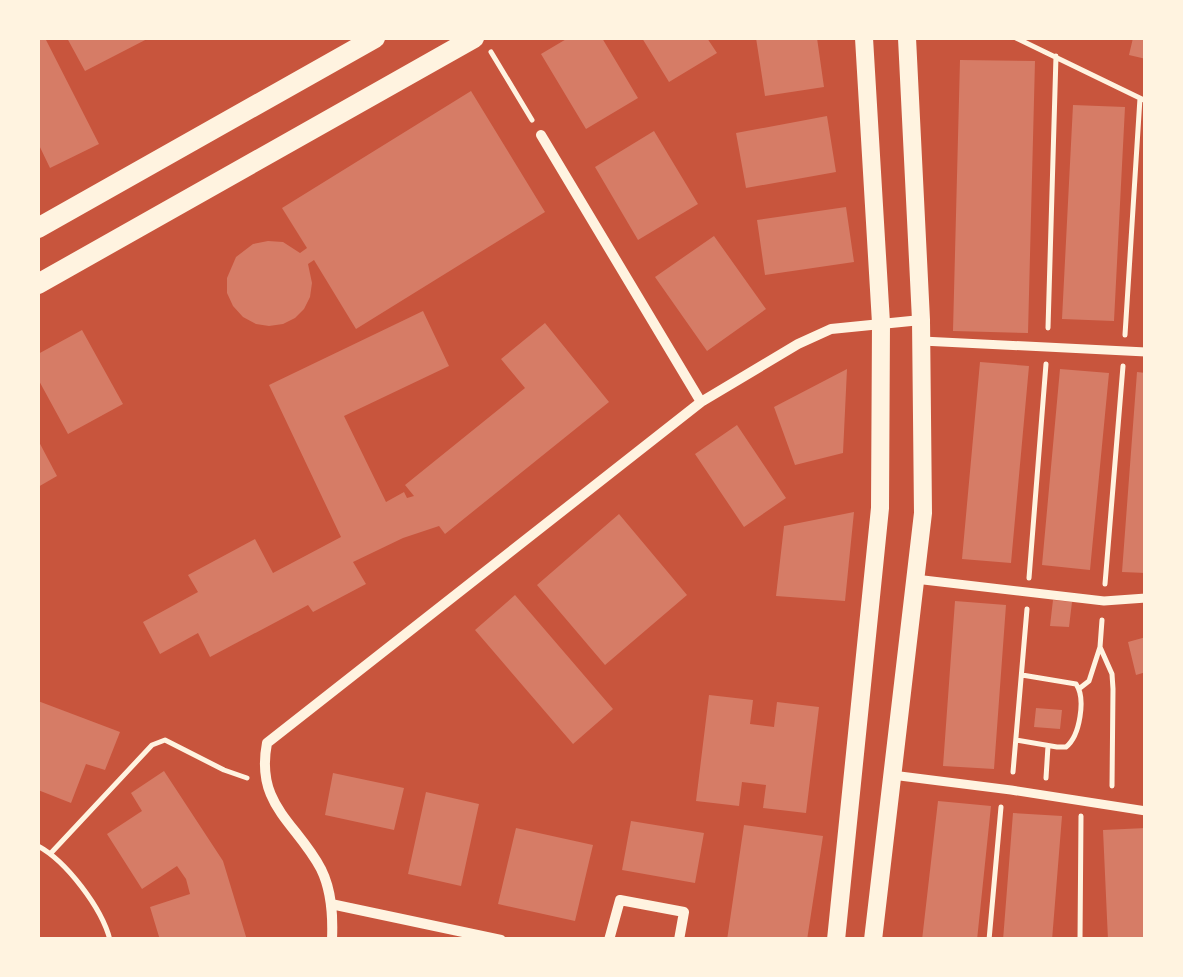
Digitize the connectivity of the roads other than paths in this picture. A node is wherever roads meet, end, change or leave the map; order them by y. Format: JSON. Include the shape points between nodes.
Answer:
{"nodes":[{"id":1,"x":375,"y":38,"type":"edge"},
{"id":2,"x":478,"y":38,"type":"edge"},
{"id":3,"x":864,"y":38,"type":"edge"},
{"id":4,"x":907,"y":38,"type":"edge"},
{"id":5,"x":541,"y":135,"type":"road end"},
{"id":6,"x":38,"y":228,"type":"edge"},
{"id":7,"x":38,"y":284,"type":"edge"},
{"id":8,"x":922,"y":320,"type":"junction"},
{"id":9,"x":881,"y":322,"type":"junction"},
{"id":10,"x":922,"y":341,"type":"junction"},
{"id":11,"x":1146,"y":352,"type":"edge"},
{"id":12,"x":700,"y":402,"type":"junction"},
{"id":13,"x":915,"y":579,"type":"junction"},
{"id":14,"x":1146,"y":598,"type":"edge"},
{"id":15,"x":892,"y":775,"type":"junction"},
{"id":16,"x":1146,"y":811,"type":"edge"},
{"id":17,"x":331,"y":904,"type":"junction"},
{"id":18,"x":332,"y":940,"type":"edge"},
{"id":19,"x":501,"y":940,"type":"edge"},
{"id":20,"x":609,"y":940,"type":"edge"},
{"id":21,"x":679,"y":940,"type":"edge"},
{"id":22,"x":836,"y":940,"type":"edge"},
{"id":23,"x":873,"y":940,"type":"edge"}],
"edges":[{"from":1,"to":6,"type":"main road"},
{"from":2,"to":7,"type":"main road"},
{"from":3,"to":9,"type":"street"},
{"from":4,"to":8,"type":"street"},
{"from":5,"to":12,"type":"street"},
{"from":8,"to":9,"type":"street"},
{"from":8,"to":10,"type":"street"},
{"from":9,"to":12,"type":"street","via":[[831,329]]},
{"from":9,"to":22,"type":"street","via":[[880,508]]},
{"from":10,"to":11,"type":"street"},
{"from":10,"to":13,"type":"street","via":[[923,513]]},
{"from":12,"to":17,"type":"street","via":[[267,743],[266,784],[321,869]]},
{"from":13,"to":14,"type":"street","via":[[1104,601]]},
{"from":13,"to":15,"type":"street"},
{"from":15,"to":16,"type":"street"},
{"from":15,"to":23,"type":"street"},
{"from":17,"to":18,"type":"street"},
{"from":17,"to":19,"type":"street"},
{"from":20,"to":21,"type":"street","via":[[620,900],[684,912]]}]}
